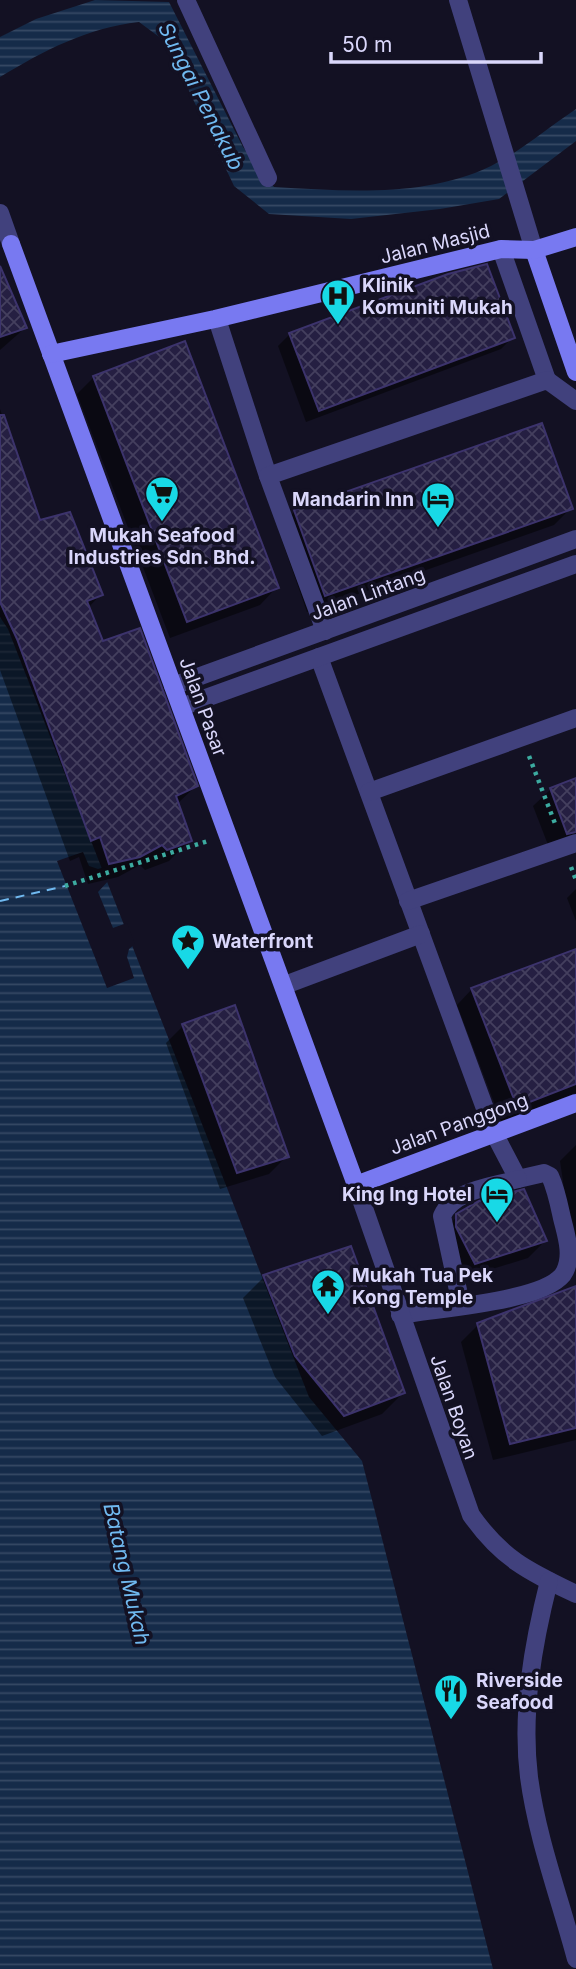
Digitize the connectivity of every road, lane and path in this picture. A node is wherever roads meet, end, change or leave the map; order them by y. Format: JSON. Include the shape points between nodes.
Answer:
{"nodes":[{"id":1,"x":186,"y":0,"type":"edge"},
{"id":2,"x":458,"y":0,"type":"edge"},
{"id":3,"x":268,"y":178,"type":"dead end"},
{"id":4,"x":0,"y":213,"type":"edge"},
{"id":5,"x":576,"y":237,"type":"edge"},
{"id":6,"x":6,"y":247,"type":"edge"},
{"id":7,"x":501,"y":249,"type":"junction"},
{"id":8,"x":534,"y":250,"type":"junction"},
{"id":9,"x":217,"y":319,"type":"junction"},
{"id":10,"x":51,"y":354,"type":"junction"},
{"id":11,"x":576,"y":372,"type":"edge"},
{"id":12,"x":547,"y":380,"type":"junction"},
{"id":13,"x":576,"y":401,"type":"edge"},
{"id":14,"x":268,"y":476,"type":"junction"},
{"id":15,"x":576,"y":539,"type":"edge"},
{"id":16,"x":576,"y":564,"type":"edge"},
{"id":17,"x":325,"y":631,"type":"junction"},
{"id":18,"x":319,"y":657,"type":"junction"},
{"id":19,"x":173,"y":686,"type":"junction"},
{"id":20,"x":181,"y":707,"type":"junction"},
{"id":21,"x":576,"y":718,"type":"edge"},
{"id":22,"x":522,"y":737,"type":"junction"},
{"id":23,"x":369,"y":792,"type":"junction"},
{"id":24,"x":229,"y":835,"type":"junction"},
{"id":25,"x":570,"y":845,"type":"edge"},
{"id":26,"x":65,"y":886,"type":"dead end"},
{"id":27,"x":408,"y":901,"type":"junction"},
{"id":28,"x":421,"y":934,"type":"junction"},
{"id":29,"x":285,"y":985,"type":"junction"},
{"id":30,"x":576,"y":1102,"type":"edge"},
{"id":31,"x":494,"y":1133,"type":"junction"},
{"id":32,"x":518,"y":1179,"type":"junction"},
{"id":33,"x":356,"y":1185,"type":"junction"},
{"id":34,"x":461,"y":1304,"type":"junction"},
{"id":35,"x":400,"y":1315,"type":"junction"},
{"id":36,"x":549,"y":1581,"type":"junction"},
{"id":37,"x":576,"y":1594,"type":"edge"},
{"id":38,"x":576,"y":1959,"type":"edge"}],
"edges":[{"from":1,"to":3,"type":"street"},
{"from":2,"to":8,"type":"street"},
{"from":4,"to":6,"type":"street"},
{"from":5,"to":8,"type":"street","name":"Jalan Masjid"},
{"from":6,"to":10,"type":"street","name":"Jalan Pasar"},
{"from":7,"to":8,"type":"street","name":"Jalan Masjid"},
{"from":7,"to":9,"type":"street","name":"Jalan Masjid"},
{"from":7,"to":12,"type":"street"},
{"from":8,"to":11,"type":"street"},
{"from":9,"to":10,"type":"street","name":"Jalan Masjid"},
{"from":9,"to":14,"type":"street"},
{"from":10,"to":19,"type":"street","name":"Jalan Pasar"},
{"from":12,"to":13,"type":"street"},
{"from":12,"to":14,"type":"street"},
{"from":14,"to":17,"type":"street"},
{"from":15,"to":17,"type":"street","name":"Jalan Lintang"},
{"from":16,"to":18,"type":"street"},
{"from":17,"to":19,"type":"street","name":"Jalan Lintang"},
{"from":18,"to":20,"type":"street"},
{"from":18,"to":23,"type":"street"},
{"from":19,"to":20,"type":"street","name":"Jalan Pasar"},
{"from":20,"to":24,"type":"street","name":"Jalan Pasar"},
{"from":21,"to":22,"type":"street"},
{"from":22,"to":23,"type":"street"},
{"from":22,"to":25,"type":"path"},
{"from":23,"to":27,"type":"street"},
{"from":24,"to":26,"type":"path"},
{"from":24,"to":29,"type":"street","name":"Jalan Pasar"},
{"from":25,"to":27,"type":"street"},
{"from":27,"to":28,"type":"street"},
{"from":28,"to":29,"type":"street"},
{"from":28,"to":31,"type":"street"},
{"from":29,"to":33,"type":"street","name":"Jalan Pasar"},
{"from":30,"to":31,"type":"street","name":"Jalan Panggong"},
{"from":31,"to":32,"type":"street"},
{"from":31,"to":33,"type":"street","name":"Jalan Panggong"},
{"from":32,"to":34,"type":"street","via":[[462,1195],[442,1216]]},
{"from":32,"to":34,"type":"street","via":[[544,1173],[550,1176],[569,1250],[566,1269],[556,1283],[536,1292]]},
{"from":33,"to":35,"type":"street","name":"Jalan Boyan"},
{"from":34,"to":35,"type":"street"},
{"from":35,"to":36,"type":"street","name":"Jalan Boyan","via":[[471,1515],[490,1542],[516,1564]]},
{"from":36,"to":37,"type":"street","name":"Jalan Boyan"},
{"from":36,"to":38,"type":"street","via":[[531,1666],[529,1774]]}]}
